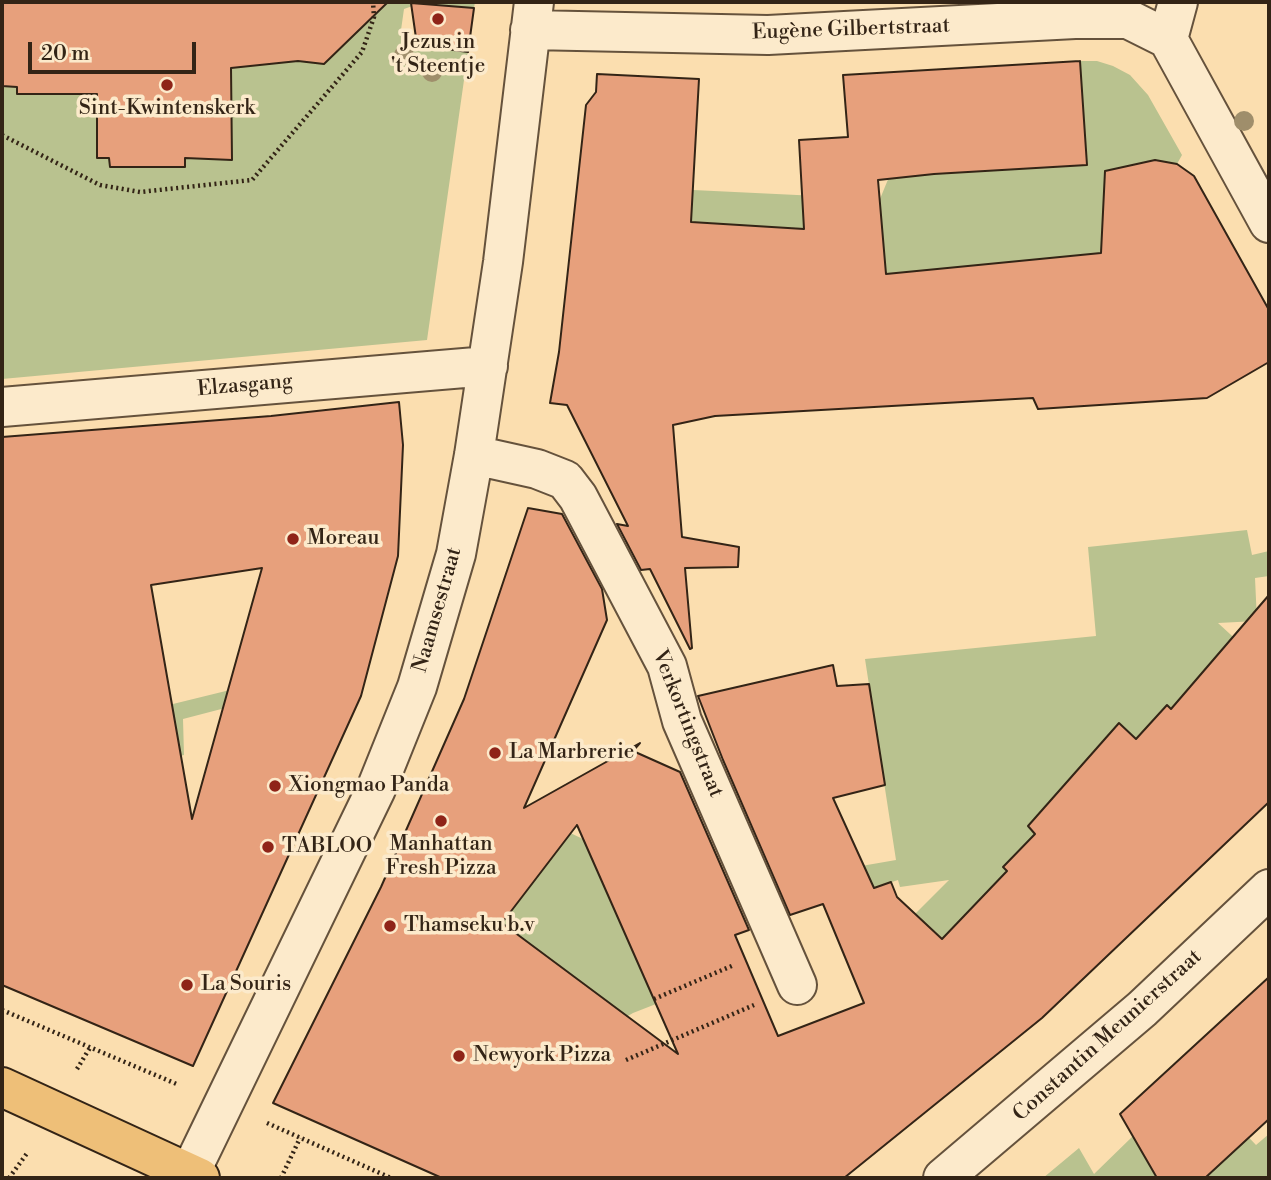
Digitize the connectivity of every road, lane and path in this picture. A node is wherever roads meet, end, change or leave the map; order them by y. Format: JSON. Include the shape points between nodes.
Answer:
{"nodes":[{"id":1,"x":373,"y":2,"type":"edge"},
{"id":2,"x":1178,"y":2,"type":"edge"},
{"id":3,"x":532,"y":16,"type":"edge"},
{"id":4,"x":1168,"y":39,"type":"junction"},
{"id":5,"x":2,"y":135,"type":"edge"},
{"id":6,"x":1269,"y":223,"type":"edge"},
{"id":7,"x":488,"y":366,"type":"junction"},
{"id":8,"x":2,"y":407,"type":"edge"},
{"id":9,"x":474,"y":455,"type":"junction"},
{"id":10,"x":1269,"y":889,"type":"edge"},
{"id":11,"x":703,"y":979,"type":"dead end"},
{"id":12,"x":797,"y":985,"type":"dead end"},
{"id":13,"x":654,"y":999,"type":"dead end"},
{"id":14,"x":2,"y":1010,"type":"edge"},
{"id":15,"x":737,"y":1012,"type":"dead end"},
{"id":16,"x":91,"y":1046,"type":"junction"},
{"id":17,"x":626,"y":1060,"type":"dead end"},
{"id":18,"x":72,"y":1077,"type":"dead end"},
{"id":19,"x":2,"y":1087,"type":"edge"},
{"id":20,"x":190,"y":1090,"type":"dead end"},
{"id":21,"x":256,"y":1118,"type":"dead end"},
{"id":22,"x":300,"y":1138,"type":"junction"},
{"id":23,"x":23,"y":1159,"type":"dead end"},
{"id":24,"x":192,"y":1177,"type":"edge"},
{"id":25,"x":9,"y":1178,"type":"edge"},
{"id":26,"x":281,"y":1178,"type":"edge"},
{"id":27,"x":391,"y":1178,"type":"edge"},
{"id":28,"x":943,"y":1178,"type":"edge"}],
"edges":[{"from":1,"to":5,"type":"path","via":[[374,17],[362,52],[252,180],[140,192],[100,185]]},
{"from":2,"to":4,"type":"street"},
{"from":3,"to":4,"type":"street","name":"Eugène Gilbertstraat","via":[[768,35],[1128,19]]},
{"from":3,"to":7,"type":"street","name":"Naamsestraat"},
{"from":4,"to":6,"type":"street"},
{"from":7,"to":8,"type":"street","name":"Elzasgang"},
{"from":7,"to":9,"type":"street","name":"Naamsestraat"},
{"from":9,"to":12,"type":"street","name":"Verkortingstraat","via":[[556,476],[578,497],[667,666],[682,721]]},
{"from":9,"to":24,"type":"street","name":"Naamsestraat","via":[[456,554],[416,687],[376,789]]},
{"from":10,"to":28,"type":"street","name":"Constantin Meunierstraat","via":[[1142,1010]]},
{"from":11,"to":13,"type":"path"},
{"from":14,"to":16,"type":"path"},
{"from":15,"to":17,"type":"path"},
{"from":16,"to":18,"type":"path"},
{"from":16,"to":20,"type":"path"},
{"from":19,"to":24,"type":"main road"},
{"from":21,"to":22,"type":"path"},
{"from":22,"to":26,"type":"path"},
{"from":22,"to":27,"type":"path"},
{"from":23,"to":25,"type":"path"}]}
